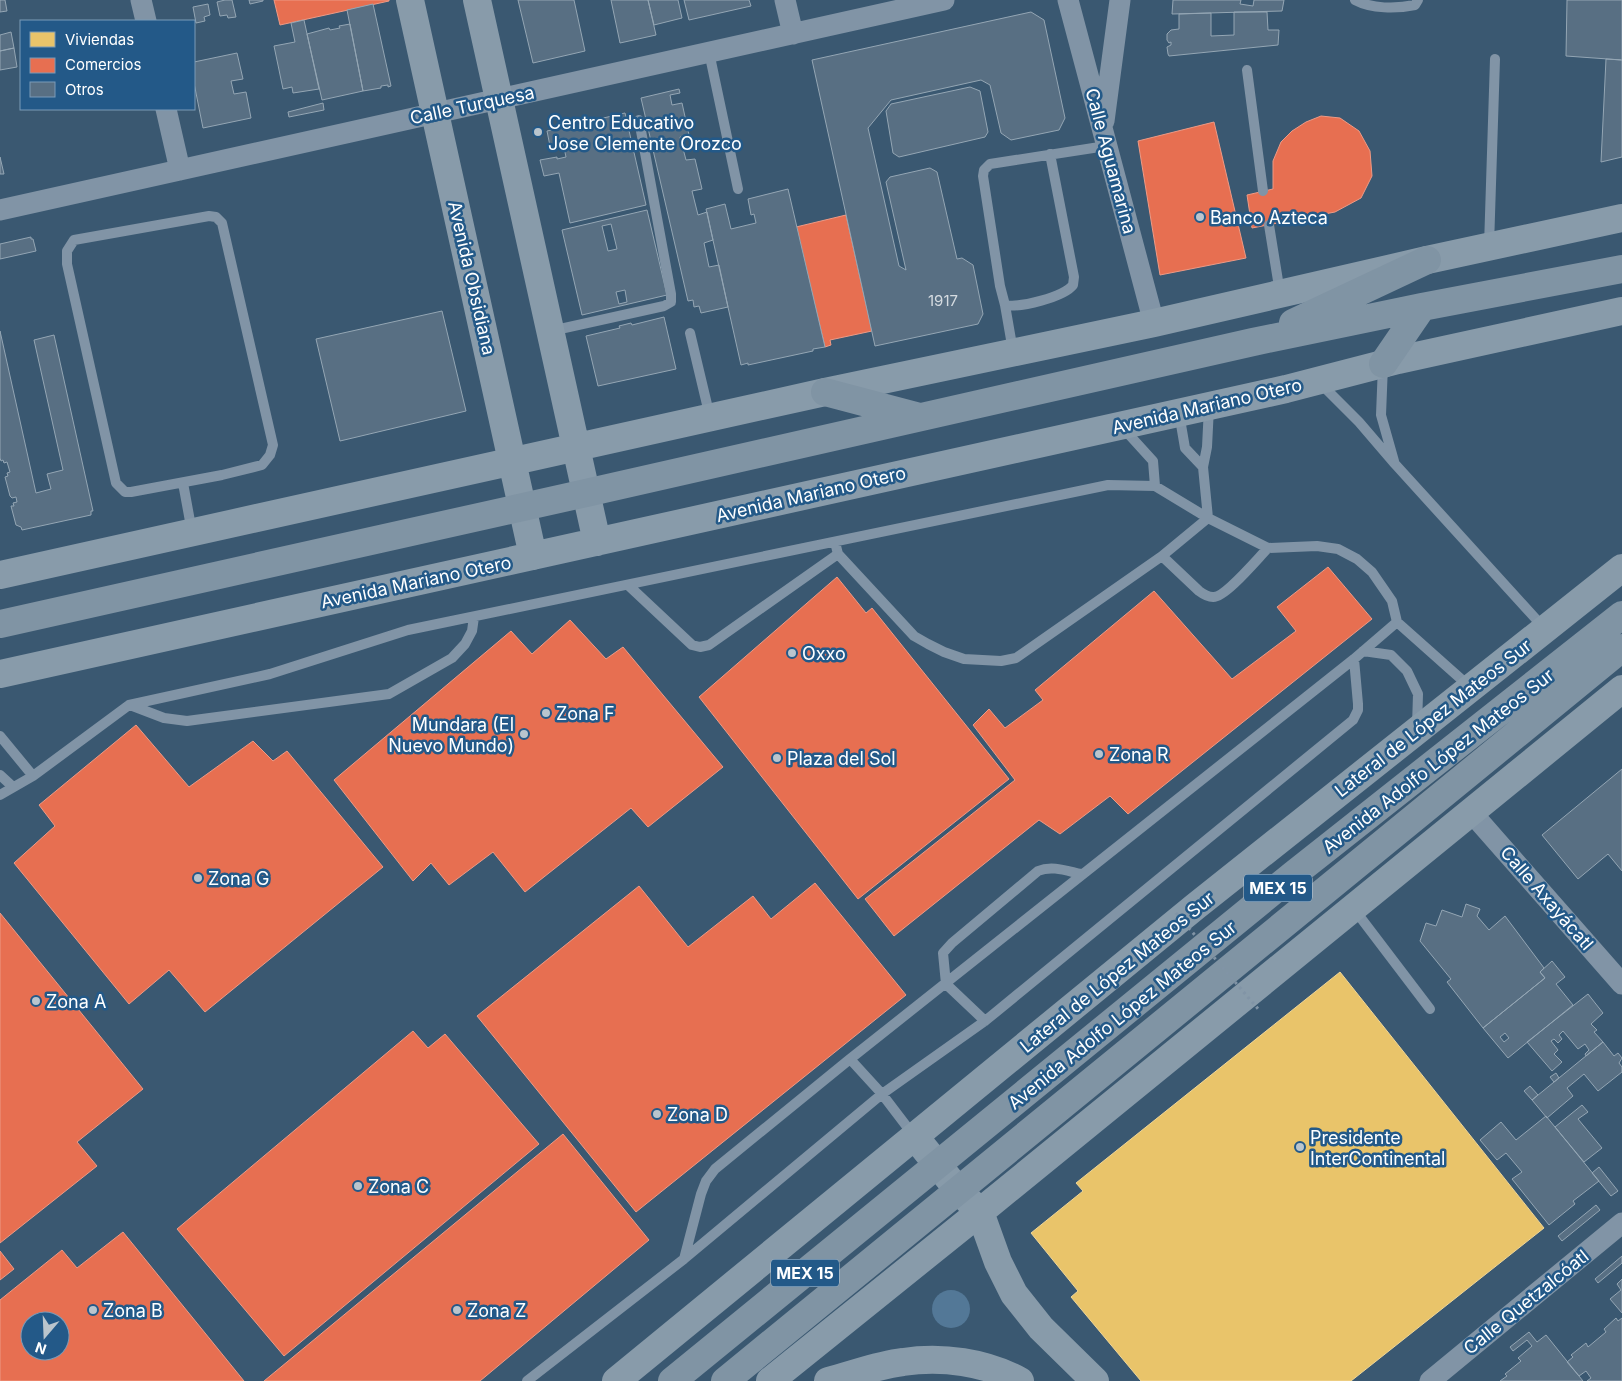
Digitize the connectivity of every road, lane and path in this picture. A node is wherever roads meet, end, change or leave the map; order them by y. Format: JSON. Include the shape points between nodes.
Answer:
{"nodes":[{"id":1,"x":141,"y":0,"type":"edge"},
{"id":2,"x":410,"y":0,"type":"edge"},
{"id":3,"x":477,"y":0,"type":"edge"},
{"id":4,"x":785,"y":0,"type":"edge"},
{"id":5,"x":944,"y":0,"type":"edge"},
{"id":6,"x":1068,"y":0,"type":"edge"},
{"id":7,"x":1120,"y":0,"type":"edge"},
{"id":8,"x":1355,"y":0,"type":"edge"},
{"id":9,"x":1418,"y":0,"type":"edge"},
{"id":10,"x":146,"y":20,"type":"edge"},
{"id":11,"x":793,"y":34,"type":"junction"},
{"id":12,"x":709,"y":52,"type":"junction"},
{"id":13,"x":1495,"y":59,"type":"dead end"},
{"id":14,"x":1247,"y":70,"type":"dead end"},
{"id":15,"x":499,"y":99,"type":"junction"},
{"id":16,"x":166,"y":110,"type":"edge"},
{"id":17,"x":435,"y":113,"type":"junction"},
{"id":18,"x":639,"y":120,"type":"dead end"},
{"id":19,"x":1105,"y":139,"type":"junction"},
{"id":20,"x":1050,"y":154,"type":"junction"},
{"id":21,"x":180,"y":170,"type":"junction"},
{"id":22,"x":738,"y":189,"type":"dead end"},
{"id":23,"x":1263,"y":191,"type":"dead end"},
{"id":24,"x":0,"y":210,"type":"edge"},
{"id":25,"x":1622,"y":218,"type":"edge"},
{"id":26,"x":1269,"y":225,"type":"dead end"},
{"id":27,"x":1489,"y":247,"type":"junction"},
{"id":28,"x":1427,"y":260,"type":"junction"},
{"id":29,"x":1615,"y":268,"type":"edge"},
{"id":30,"x":1280,"y":294,"type":"junction"},
{"id":31,"x":1005,"y":305,"type":"junction"},
{"id":32,"x":1422,"y":307,"type":"junction"},
{"id":33,"x":1622,"y":311,"type":"edge"},
{"id":34,"x":1154,"y":323,"type":"junction"},
{"id":35,"x":550,"y":331,"type":"junction"},
{"id":36,"x":690,"y":333,"type":"dead end"},
{"id":37,"x":1253,"y":342,"type":"junction"},
{"id":38,"x":1013,"y":352,"type":"junction"},
{"id":39,"x":1383,"y":364,"type":"junction"},
{"id":40,"x":1318,"y":381,"type":"junction"},
{"id":41,"x":825,"y":392,"type":"junction"},
{"id":42,"x":1210,"y":406,"type":"junction"},
{"id":43,"x":1179,"y":413,"type":"junction"},
{"id":44,"x":710,"y":417,"type":"junction"},
{"id":45,"x":920,"y":418,"type":"junction"},
{"id":46,"x":1120,"y":426,"type":"junction"},
{"id":47,"x":576,"y":447,"type":"junction"},
{"id":48,"x":512,"y":461,"type":"junction"},
{"id":49,"x":1395,"y":464,"type":"junction"},
{"id":50,"x":1203,"y":467,"type":"junction"},
{"id":51,"x":183,"y":483,"type":"junction"},
{"id":52,"x":1156,"y":486,"type":"junction"},
{"id":53,"x":586,"y":494,"type":"junction"},
{"id":54,"x":523,"y":507,"type":"junction"},
{"id":55,"x":1208,"y":518,"type":"junction"},
{"id":56,"x":192,"y":533,"type":"junction"},
{"id":57,"x":597,"y":542,"type":"junction"},
{"id":58,"x":835,"y":542,"type":"junction"},
{"id":59,"x":1268,"y":548,"type":"junction"},
{"id":60,"x":838,"y":554,"type":"junction"},
{"id":61,"x":533,"y":556,"type":"junction"},
{"id":62,"x":1162,"y":556,"type":"junction"},
{"id":63,"x":1622,"y":568,"type":"edge"},
{"id":64,"x":0,"y":575,"type":"edge"},
{"id":65,"x":628,"y":585,"type":"junction"},
{"id":66,"x":1622,"y":615,"type":"edge"},
{"id":67,"x":474,"y":617,"type":"junction"},
{"id":68,"x":1397,"y":622,"type":"junction"},
{"id":69,"x":0,"y":624,"type":"edge"},
{"id":70,"x":1545,"y":629,"type":"junction"},
{"id":71,"x":1622,"y":648,"type":"edge"},
{"id":72,"x":1362,"y":651,"type":"junction"},
{"id":73,"x":1354,"y":659,"type":"junction"},
{"id":74,"x":0,"y":674,"type":"edge"},
{"id":75,"x":1471,"y":688,"type":"junction"},
{"id":76,"x":1622,"y":689,"type":"edge"},
{"id":77,"x":129,"y":705,"type":"junction"},
{"id":78,"x":1417,"y":730,"type":"junction"},
{"id":79,"x":0,"y":736,"type":"edge"},
{"id":80,"x":0,"y":775,"type":"edge"},
{"id":81,"x":33,"y":776,"type":"junction"},
{"id":82,"x":13,"y":787,"type":"junction"},
{"id":83,"x":0,"y":795,"type":"edge"},
{"id":84,"x":1471,"y":812,"type":"junction"},
{"id":85,"x":1081,"y":874,"type":"junction"},
{"id":86,"x":1353,"y":908,"type":"junction"},
{"id":87,"x":1176,"y":913,"type":"dead end"},
{"id":88,"x":946,"y":984,"type":"junction"},
{"id":89,"x":1622,"y":984,"type":"edge"},
{"id":90,"x":1430,"y":1008,"type":"dead end"},
{"id":91,"x":1259,"y":1010,"type":"dead end"},
{"id":92,"x":984,"y":1021,"type":"junction"},
{"id":93,"x":850,"y":1059,"type":"junction"},
{"id":94,"x":882,"y":1094,"type":"junction"},
{"id":95,"x":914,"y":1137,"type":"junction"},
{"id":96,"x":937,"y":1165,"type":"junction"},
{"id":97,"x":958,"y":1190,"type":"junction"},
{"id":98,"x":980,"y":1212,"type":"junction"},
{"id":99,"x":1622,"y":1223,"type":"edge"},
{"id":100,"x":684,"y":1259,"type":"junction"},
{"id":101,"x":527,"y":1381,"type":"edge"},
{"id":102,"x":616,"y":1381,"type":"edge"},
{"id":103,"x":672,"y":1381,"type":"edge"},
{"id":104,"x":725,"y":1381,"type":"edge"},
{"id":105,"x":770,"y":1381,"type":"edge"},
{"id":106,"x":828,"y":1381,"type":"edge"},
{"id":107,"x":1020,"y":1381,"type":"edge"},
{"id":108,"x":1095,"y":1381,"type":"edge"},
{"id":109,"x":1430,"y":1381,"type":"edge"}],
"edges":[{"from":1,"to":10,"type":"street"},
{"from":2,"to":17,"type":"main road","name":"Avenida Obsidiana"},
{"from":3,"to":15,"type":"main road"},
{"from":4,"to":11,"type":"street"},
{"from":5,"to":11,"type":"street","name":"Calle Turquesa"},
{"from":6,"to":19,"type":"street","name":"Calle Aguamarina"},
{"from":7,"to":19,"type":"street"},
{"from":8,"to":9,"type":"lane","via":[[1402,8],[1415,5]]},
{"from":11,"to":12,"type":"street","name":"Calle Turquesa"},
{"from":12,"to":15,"type":"street","name":"Calle Turquesa"},
{"from":12,"to":22,"type":"lane"},
{"from":13,"to":27,"type":"lane"},
{"from":14,"to":23,"type":"lane"},
{"from":15,"to":17,"type":"street","name":"Calle Turquesa"},
{"from":15,"to":35,"type":"main road"},
{"from":16,"to":21,"type":"street"},
{"from":17,"to":21,"type":"street","name":"Calle Turquesa"},
{"from":17,"to":48,"type":"main road","name":"Avenida Obsidiana"},
{"from":18,"to":35,"type":"lane","via":[[671,302]]},
{"from":19,"to":20,"type":"lane"},
{"from":19,"to":34,"type":"street","name":"Calle Aguamarina"},
{"from":20,"to":31,"type":"lane","via":[[990,164],[984,170]]},
{"from":20,"to":31,"type":"lane","via":[[1074,285],[1035,303]]},
{"from":21,"to":24,"type":"street","name":"Calle Turquesa"},
{"from":25,"to":27,"type":"main road"},
{"from":26,"to":30,"type":"lane"},
{"from":27,"to":28,"type":"main road"},
{"from":28,"to":30,"type":"main road"},
{"from":28,"to":37,"type":"main road"},
{"from":29,"to":32,"type":"main road"},
{"from":30,"to":34,"type":"main road"},
{"from":31,"to":38,"type":"lane"},
{"from":32,"to":37,"type":"main road"},
{"from":32,"to":39,"type":"main road"},
{"from":33,"to":39,"type":"main road","name":"Avenida Mariano Otero"},
{"from":34,"to":38,"type":"main road"},
{"from":35,"to":47,"type":"main road"},
{"from":36,"to":44,"type":"lane"},
{"from":37,"to":45,"type":"main road"},
{"from":38,"to":41,"type":"main road"},
{"from":39,"to":40,"type":"main road","name":"Avenida Mariano Otero"},
{"from":39,"to":49,"type":"lane","via":[[1381,415]]},
{"from":40,"to":42,"type":"main road","name":"Avenida Mariano Otero"},
{"from":40,"to":49,"type":"lane"},
{"from":41,"to":44,"type":"main road"},
{"from":41,"to":45,"type":"main road"},
{"from":42,"to":43,"type":"main road","name":"Avenida Mariano Otero"},
{"from":42,"to":50,"type":"lane"},
{"from":43,"to":46,"type":"main road","name":"Avenida Mariano Otero"},
{"from":43,"to":50,"type":"lane","via":[[1185,448]]},
{"from":44,"to":47,"type":"main road"},
{"from":45,"to":53,"type":"main road"},
{"from":46,"to":52,"type":"lane","via":[[1153,461]]},
{"from":46,"to":57,"type":"main road","name":"Avenida Mariano Otero"},
{"from":47,"to":48,"type":"main road"},
{"from":47,"to":53,"type":"main road"},
{"from":48,"to":54,"type":"main road","name":"Avenida Obsidiana"},
{"from":48,"to":56,"type":"main road"},
{"from":49,"to":70,"type":"lane"},
{"from":50,"to":55,"type":"lane"},
{"from":51,"to":51,"type":"lane","via":[[262,465],[273,445],[222,223],[213,216],[74,240],[66,251],[116,484],[125,492],[131,492]]},
{"from":51,"to":56,"type":"lane"},
{"from":52,"to":55,"type":"lane"},
{"from":52,"to":58,"type":"lane","via":[[1108,485]]},
{"from":53,"to":54,"type":"main road"},
{"from":53,"to":57,"type":"main road"},
{"from":54,"to":61,"type":"main road","name":"Avenida Obsidiana"},
{"from":54,"to":69,"type":"main road"},
{"from":55,"to":59,"type":"lane"},
{"from":55,"to":62,"type":"lane"},
{"from":56,"to":64,"type":"main road"},
{"from":57,"to":61,"type":"main road","name":"Avenida Mariano Otero"},
{"from":58,"to":60,"type":"lane"},
{"from":58,"to":65,"type":"lane"},
{"from":59,"to":62,"type":"lane","via":[[1224,593],[1213,597],[1199,591]]},
{"from":59,"to":68,"type":"lane","via":[[1317,546],[1338,549],[1357,559],[1372,572],[1392,601]]},
{"from":60,"to":62,"type":"lane","via":[[914,636],[964,659],[1001,661],[1016,658]]},
{"from":60,"to":65,"type":"lane","via":[[709,645],[700,647],[692,645]]},
{"from":61,"to":74,"type":"main road","name":"Avenida Mariano Otero"},
{"from":63,"to":70,"type":"main road","name":"Lateral de López Mateos Sur"},
{"from":65,"to":67,"type":"lane"},
{"from":66,"to":96,"type":"main road","name":"Avenida Adolfo López Mateos Sur","number":"MEX 15","via":[[1294,874]]},
{"from":67,"to":77,"type":"lane","via":[[408,630],[270,674]]},
{"from":67,"to":77,"type":"lane","via":[[472,631],[452,658],[389,694],[187,721],[164,718]]},
{"from":68,"to":72,"type":"lane"},
{"from":68,"to":75,"type":"lane"},
{"from":70,"to":75,"type":"main road","name":"Lateral de López Mateos Sur"},
{"from":71,"to":97,"type":"main road","name":"Avenida Adolfo López Mateos Sur","number":"MEX 15"},
{"from":72,"to":73,"type":"lane"},
{"from":72,"to":78,"type":"lane","via":[[1391,655],[1407,671],[1418,694]]},
{"from":73,"to":85,"type":"lane"},
{"from":73,"to":92,"type":"lane","via":[[1358,710],[1354,720]]},
{"from":75,"to":78,"type":"main road","name":"Lateral de López Mateos Sur"},
{"from":76,"to":84,"type":"main road"},
{"from":77,"to":81,"type":"lane"},
{"from":78,"to":95,"type":"main road","name":"Lateral de López Mateos Sur"},
{"from":79,"to":81,"type":"lane"},
{"from":80,"to":82,"type":"lane"},
{"from":81,"to":82,"type":"lane"},
{"from":82,"to":83,"type":"lane"},
{"from":84,"to":86,"type":"main road"},
{"from":84,"to":89,"type":"street","name":"Calle Axayácatl"},
{"from":85,"to":88,"type":"lane"},
{"from":85,"to":88,"type":"lane","via":[[1055,868],[1038,871],[943,953]]},
{"from":86,"to":90,"type":"lane"},
{"from":86,"to":98,"type":"main road"},
{"from":87,"to":91,"type":"path","bridge":true},
{"from":88,"to":92,"type":"lane"},
{"from":88,"to":93,"type":"lane"},
{"from":92,"to":94,"type":"lane"},
{"from":93,"to":94,"type":"lane"},
{"from":93,"to":100,"type":"lane","via":[[715,1169],[701,1194]]},
{"from":94,"to":95,"type":"lane"},
{"from":94,"to":100,"type":"lane"},
{"from":95,"to":96,"type":"main road"},
{"from":95,"to":102,"type":"main road","name":"Lateral de López Mateos Sur"},
{"from":96,"to":97,"type":"main road"},
{"from":96,"to":103,"type":"main road","name":"Avenida Adolfo López Mateos Sur","number":"MEX 15"},
{"from":97,"to":98,"type":"main road"},
{"from":97,"to":104,"type":"main road","name":"Avenida Adolfo López Mateos Sur","number":"MEX 15"},
{"from":98,"to":105,"type":"main road"},
{"from":98,"to":108,"type":"main road","via":[[998,1262],[1014,1294],[1041,1328]]},
{"from":99,"to":109,"type":"street","name":"Calle Quetzalcóatl"},
{"from":100,"to":101,"type":"lane"},
{"from":106,"to":107,"type":"main road","via":[[901,1362],[931,1359],[983,1367],[1006,1373]]}]}
